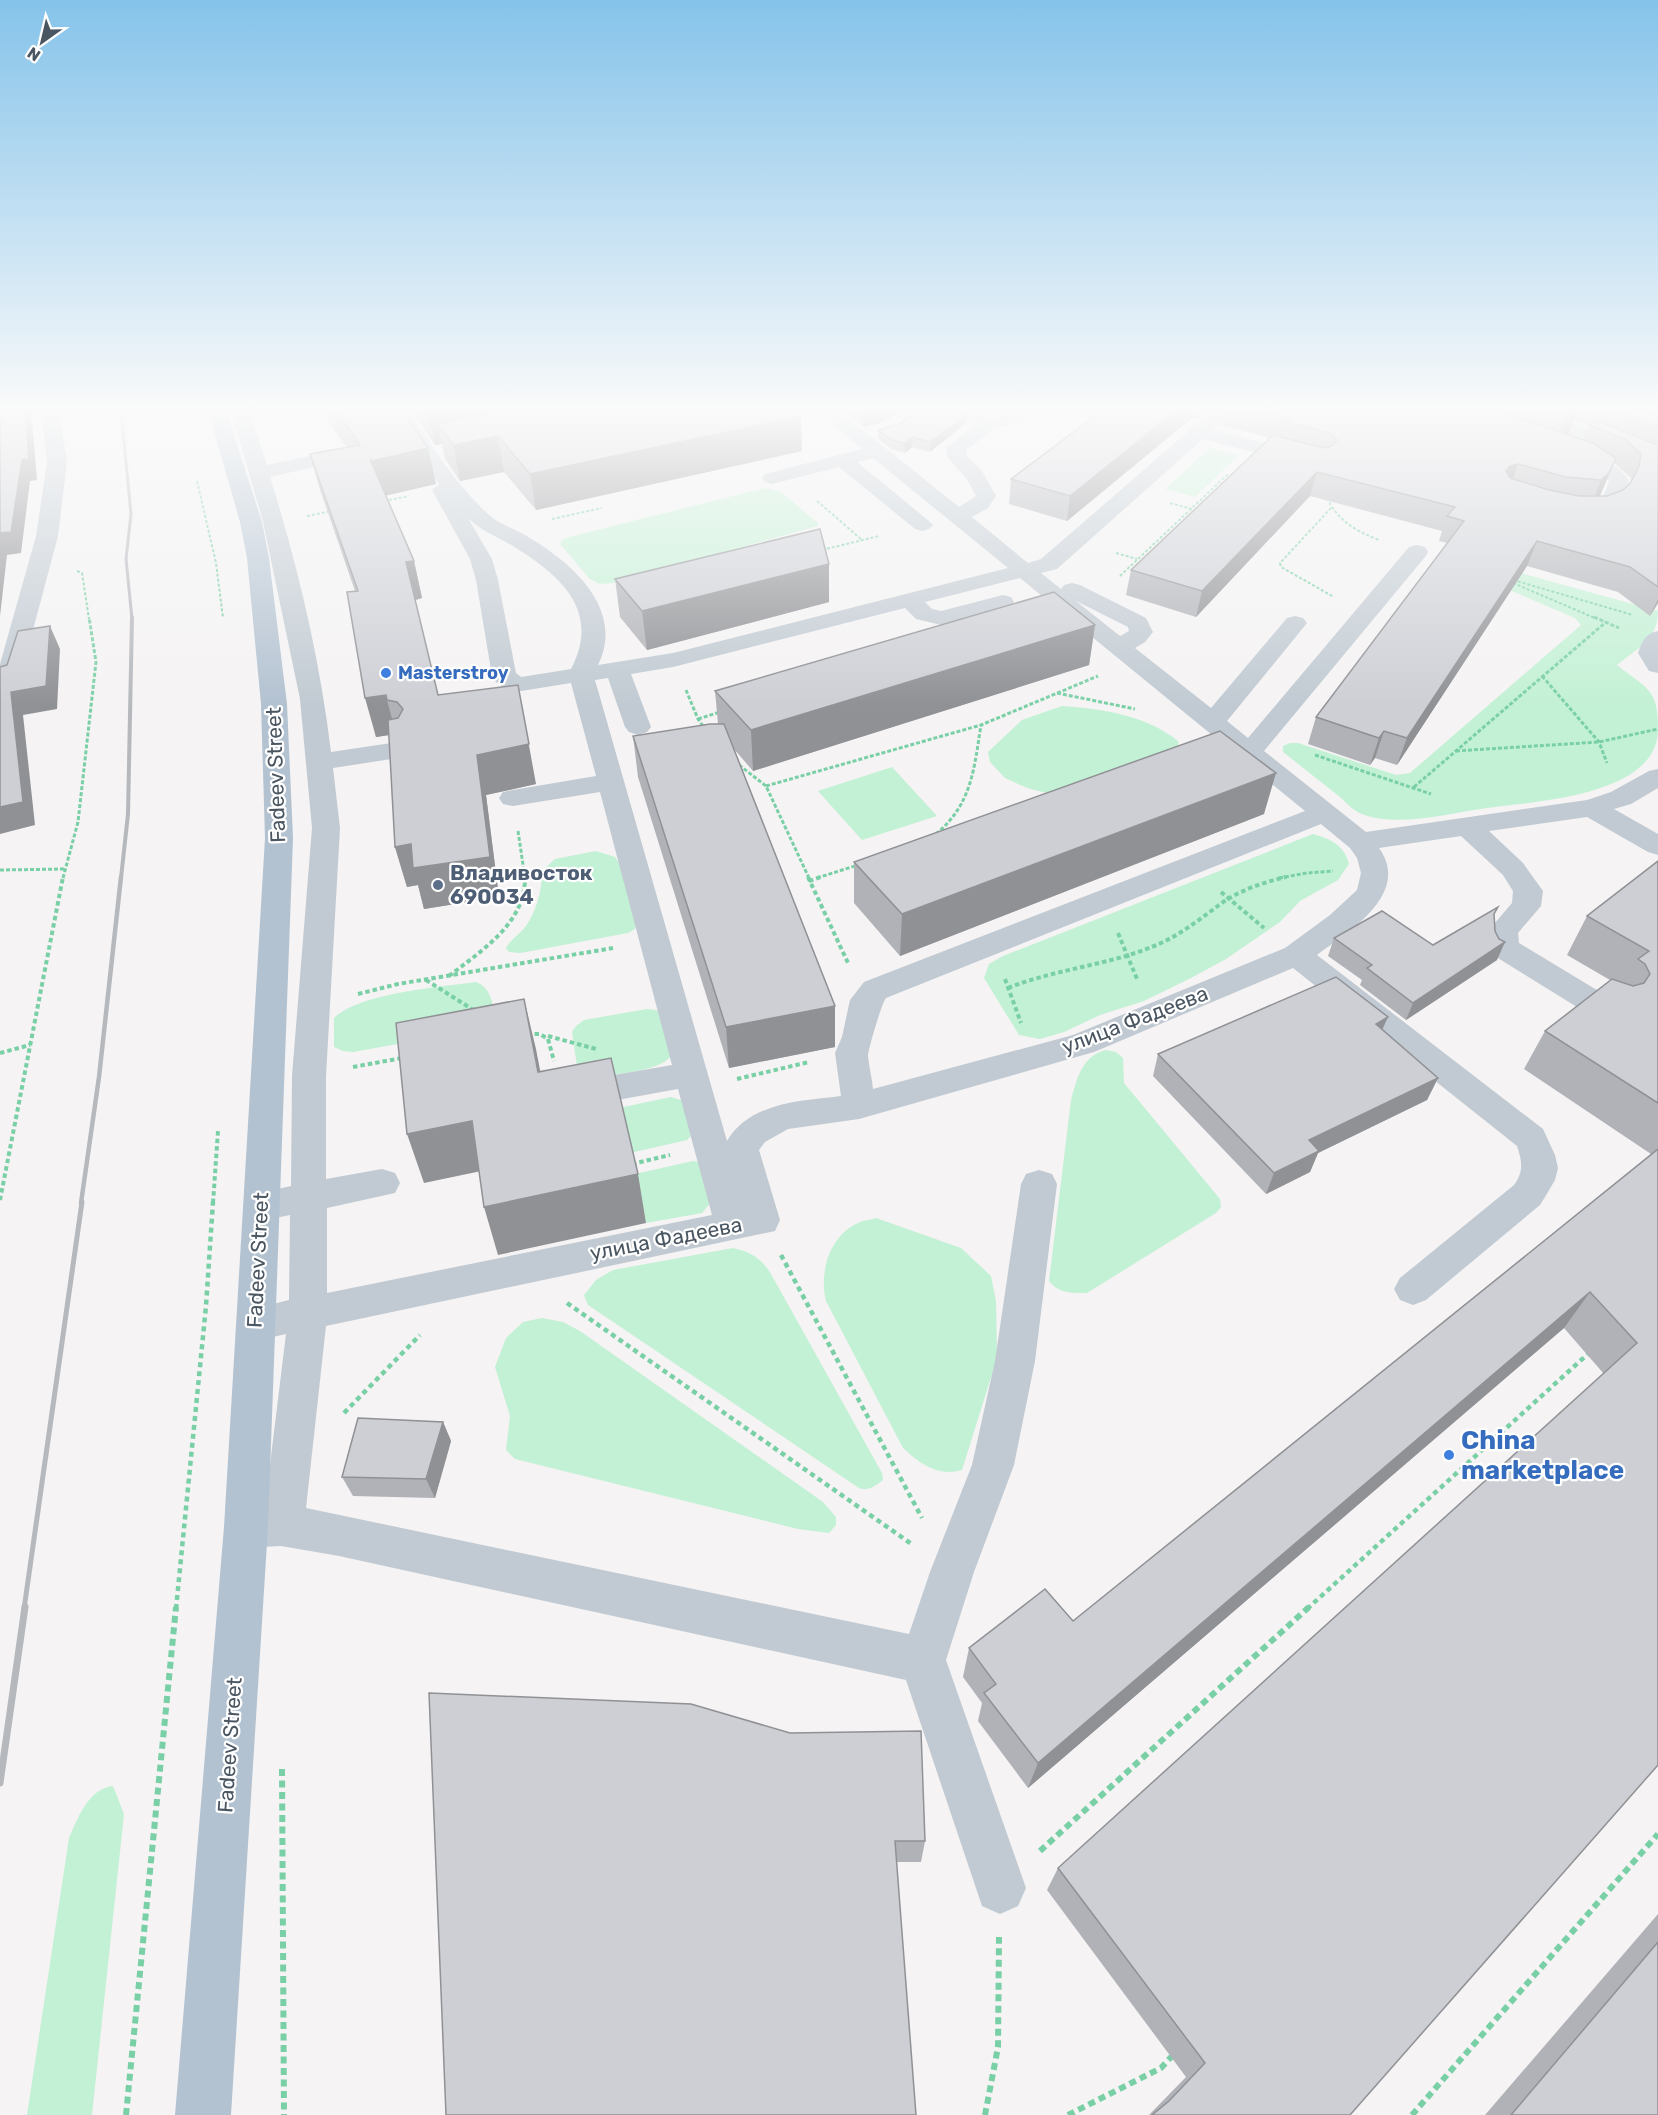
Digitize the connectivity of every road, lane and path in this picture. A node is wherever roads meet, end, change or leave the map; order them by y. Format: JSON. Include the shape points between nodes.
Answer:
{"nodes":[{"id":1,"x":1331,"y":508,"type":"joint"},
{"id":2,"x":51,"y":509,"type":"edge"},
{"id":3,"x":204,"y":509,"type":"edge"},
{"id":4,"x":247,"y":509,"type":"edge"},
{"id":5,"x":270,"y":509,"type":"edge"},
{"id":6,"x":453,"y":509,"type":"edge"},
{"id":7,"x":473,"y":509,"type":"edge"},
{"id":8,"x":821,"y":509,"type":"edge"},
{"id":9,"x":902,"y":509,"type":"edge"},
{"id":10,"x":951,"y":509,"type":"edge"},
{"id":11,"x":972,"y":509,"type":"edge"},
{"id":12,"x":1113,"y":509,"type":"edge"},
{"id":13,"x":1192,"y":509,"type":"edge"},
{"id":14,"x":1565,"y":509,"type":"edge"},
{"id":15,"x":1604,"y":509,"type":"edge"},
{"id":16,"x":959,"y":516,"type":"junction"},
{"id":17,"x":922,"y":525,"type":"joint"},
{"id":18,"x":862,"y":540,"type":"junction"},
{"id":19,"x":822,"y":550,"type":"edge"},
{"id":20,"x":1417,"y":552,"type":"joint"},
{"id":21,"x":40,"y":564,"type":"junction"},
{"id":22,"x":1027,"y":571,"type":"junction"},
{"id":23,"x":1072,"y":590,"type":"dead end"},
{"id":24,"x":910,"y":600,"type":"junction"},
{"id":25,"x":1095,"y":601,"type":"junction"},
{"id":26,"x":1003,"y":602,"type":"dead end"},
{"id":27,"x":1367,"y":613,"type":"junction"},
{"id":28,"x":1638,"y":616,"type":"dead end"},
{"id":29,"x":1606,"y":622,"type":"junction"},
{"id":30,"x":1295,"y":623,"type":"dead end"},
{"id":31,"x":224,"y":629,"type":"dead end"},
{"id":32,"x":1655,"y":640,"type":"edge"},
{"id":33,"x":1128,"y":654,"type":"junction"},
{"id":34,"x":673,"y":660,"type":"junction"},
{"id":35,"x":1658,"y":666,"type":"edge"},
{"id":36,"x":617,"y":668,"type":"junction"},
{"id":37,"x":581,"y":674,"type":"junction"},
{"id":38,"x":1542,"y":676,"type":"junction"},
{"id":39,"x":8,"y":682,"type":"edge"},
{"id":40,"x":728,"y":710,"type":"edge"},
{"id":41,"x":698,"y":718,"type":"junction"},
{"id":42,"x":1213,"y":722,"type":"junction"},
{"id":43,"x":981,"y":725,"type":"junction"},
{"id":44,"x":638,"y":727,"type":"dead end"},
{"id":45,"x":1658,"y":729,"type":"edge"},
{"id":46,"x":709,"y":734,"type":"edge"},
{"id":47,"x":1599,"y":742,"type":"junction"},
{"id":48,"x":1257,"y":745,"type":"junction"},
{"id":49,"x":399,"y":750,"type":"edge"},
{"id":50,"x":1455,"y":751,"type":"junction"},
{"id":51,"x":319,"y":762,"type":"junction"},
{"id":52,"x":738,"y":764,"type":"edge"},
{"id":53,"x":1658,"y":777,"type":"edge"},
{"id":54,"x":611,"y":782,"type":"junction"},
{"id":55,"x":766,"y":786,"type":"junction"},
{"id":56,"x":1413,"y":788,"type":"junction"},
{"id":57,"x":1435,"y":795,"type":"dead end"},
{"id":58,"x":513,"y":798,"type":"joint"},
{"id":59,"x":1621,"y":798,"type":"junction"},
{"id":60,"x":1591,"y":808,"type":"junction"},
{"id":61,"x":1325,"y":813,"type":"junction"},
{"id":62,"x":1467,"y":826,"type":"junction"},
{"id":63,"x":932,"y":836,"type":"edge"},
{"id":64,"x":1360,"y":842,"type":"junction"},
{"id":65,"x":1658,"y":846,"type":"edge"},
{"id":66,"x":862,"y":864,"type":"edge"},
{"id":67,"x":1191,"y":866,"type":"junction"},
{"id":68,"x":65,"y":869,"type":"junction"},
{"id":69,"x":0,"y":870,"type":"edge"},
{"id":70,"x":1375,"y":873,"type":"junction"},
{"id":71,"x":809,"y":881,"type":"junction"},
{"id":72,"x":1228,"y":899,"type":"junction"},
{"id":73,"x":1105,"y":900,"type":"junction"},
{"id":74,"x":655,"y":940,"type":"junction"},
{"id":75,"x":995,"y":944,"type":"junction"},
{"id":76,"x":1126,"y":955,"type":"junction"},
{"id":77,"x":1296,"y":955,"type":"junction"},
{"id":78,"x":448,"y":976,"type":"junction"},
{"id":79,"x":426,"y":980,"type":"junction"},
{"id":80,"x":398,"y":984,"type":"dead end"},
{"id":81,"x":1008,"y":988,"type":"junction"},
{"id":82,"x":875,"y":990,"type":"junction"},
{"id":83,"x":1609,"y":1012,"type":"edge"},
{"id":84,"x":480,"y":1014,"type":"edge"},
{"id":85,"x":1153,"y":1015,"type":"junction"},
{"id":86,"x":522,"y":1035,"type":"edge"},
{"id":87,"x":30,"y":1045,"type":"junction"},
{"id":88,"x":0,"y":1053,"type":"edge"},
{"id":89,"x":851,"y":1053,"type":"junction"},
{"id":90,"x":410,"y":1056,"type":"edge"},
{"id":91,"x":1033,"y":1058,"type":"junction"},
{"id":92,"x":309,"y":1076,"type":"junction"},
{"id":93,"x":694,"y":1081,"type":"junction"},
{"id":94,"x":567,"y":1096,"type":"joint"},
{"id":95,"x":859,"y":1106,"type":"junction"},
{"id":96,"x":218,"y":1127,"type":"dead end"},
{"id":97,"x":673,"y":1154,"type":"dead end"},
{"id":98,"x":632,"y":1164,"type":"edge"},
{"id":99,"x":382,"y":1183,"type":"dead end"},
{"id":100,"x":1039,"y":1184,"type":"dead end"},
{"id":101,"x":308,"y":1196,"type":"junction"},
{"id":102,"x":0,"y":1200,"type":"edge"},
{"id":103,"x":261,"y":1206,"type":"junction"},
{"id":104,"x":748,"y":1223,"type":"junction"},
{"id":105,"x":518,"y":1269,"type":"junction"},
{"id":106,"x":1413,"y":1289,"type":"dead end"},
{"id":107,"x":308,"y":1313,"type":"junction"},
{"id":108,"x":255,"y":1324,"type":"junction"},
{"id":109,"x":426,"y":1328,"type":"dead end"},
{"id":110,"x":1597,"y":1346,"type":"dead end"},
{"id":111,"x":343,"y":1414,"type":"dead end"},
{"id":112,"x":264,"y":1526,"type":"junction"},
{"id":113,"x":952,"y":1572,"type":"junction"},
{"id":114,"x":923,"y":1660,"type":"junction"},
{"id":115,"x":282,"y":1761,"type":"dead end"},
{"id":116,"x":1658,"y":1834,"type":"edge"},
{"id":117,"x":1000,"y":1888,"type":"junction"},
{"id":118,"x":1177,"y":2051,"type":"edge"},
{"id":119,"x":126,"y":2115,"type":"edge"},
{"id":120,"x":203,"y":2115,"type":"edge"},
{"id":121,"x":284,"y":2115,"type":"edge"},
{"id":122,"x":985,"y":2115,"type":"edge"},
{"id":123,"x":1068,"y":2115,"type":"edge"},
{"id":124,"x":1413,"y":2115,"type":"edge"}],
"edges":[{"from":1,"to":20,"type":"path","via":[[1340,520],[1361,532]]},
{"from":1,"to":27,"type":"path","via":[[1283,557],[1281,567]]},
{"from":2,"to":21,"type":"street"},
{"from":3,"to":31,"type":"path","via":[[216,563]]},
{"from":4,"to":103,"type":"main road","name":"Fadeev Street","via":[[258,558],[274,704],[279,838]]},
{"from":5,"to":51,"type":"street","via":[[312,699]]},
{"from":6,"to":37,"type":"street","via":[[481,559],[506,680],[521,684]]},
{"from":7,"to":37,"type":"street","via":[[502,534],[520,542],[563,574],[591,607],[594,646]]},
{"from":8,"to":18,"type":"path"},
{"from":9,"to":17,"type":"street"},
{"from":10,"to":16,"type":"street"},
{"from":11,"to":16,"type":"street"},
{"from":12,"to":22,"type":"street","via":[[1049,564]]},
{"from":13,"to":25,"type":"path"},
{"from":14,"to":15,"type":"street","via":[[1594,513]]},
{"from":16,"to":22,"type":"street"},
{"from":17,"to":18,"type":"path"},
{"from":18,"to":19,"type":"path"},
{"from":20,"to":27,"type":"street"},
{"from":21,"to":39,"type":"street"},
{"from":21,"to":68,"type":"path","via":[[70,566],[82,573],[96,662],[78,822]]},
{"from":22,"to":24,"type":"street"},
{"from":22,"to":33,"type":"street"},
{"from":23,"to":25,"type":"street"},
{"from":24,"to":26,"type":"street","via":[[931,618]]},
{"from":24,"to":34,"type":"street"},
{"from":25,"to":33,"type":"street","via":[[1138,622],[1141,632]]},
{"from":27,"to":48,"type":"street"},
{"from":28,"to":29,"type":"path","via":[[1508,580]]},
{"from":29,"to":32,"type":"path"},
{"from":29,"to":38,"type":"path"},
{"from":30,"to":42,"type":"street"},
{"from":32,"to":35,"type":"street","via":[[1650,652]]},
{"from":33,"to":42,"type":"street"},
{"from":33,"to":43,"type":"path","via":[[1075,685]]},
{"from":34,"to":36,"type":"street"},
{"from":34,"to":41,"type":"path"},
{"from":36,"to":37,"type":"street"},
{"from":36,"to":44,"type":"street"},
{"from":37,"to":54,"type":"street"},
{"from":38,"to":47,"type":"path"},
{"from":38,"to":50,"type":"path"},
{"from":40,"to":41,"type":"path"},
{"from":41,"to":46,"type":"path"},
{"from":42,"to":48,"type":"street"},
{"from":43,"to":55,"type":"path"},
{"from":43,"to":63,"type":"path","via":[[961,810],[951,824]]},
{"from":45,"to":47,"type":"path"},
{"from":47,"to":50,"type":"path"},
{"from":47,"to":59,"type":"path"},
{"from":48,"to":56,"type":"path"},
{"from":48,"to":61,"type":"street"},
{"from":49,"to":51,"type":"street"},
{"from":50,"to":56,"type":"path"},
{"from":51,"to":92,"type":"street","via":[[326,828]]},
{"from":52,"to":55,"type":"path"},
{"from":53,"to":59,"type":"street"},
{"from":54,"to":58,"type":"street"},
{"from":54,"to":74,"type":"street"},
{"from":55,"to":71,"type":"path"},
{"from":56,"to":57,"type":"path"},
{"from":58,"to":78,"type":"path","via":[[525,883],[521,902],[508,925]]},
{"from":59,"to":60,"type":"street"},
{"from":60,"to":62,"type":"street"},
{"from":60,"to":65,"type":"street"},
{"from":61,"to":64,"type":"street"},
{"from":61,"to":67,"type":"street"},
{"from":62,"to":64,"type":"street"},
{"from":62,"to":83,"type":"street","via":[[1528,891],[1526,906],[1503,931],[1504,948]]},
{"from":64,"to":70,"type":"street","via":[[1371,857]]},
{"from":66,"to":71,"type":"path"},
{"from":67,"to":72,"type":"path"},
{"from":67,"to":73,"type":"street"},
{"from":68,"to":69,"type":"path"},
{"from":68,"to":87,"type":"path"},
{"from":70,"to":72,"type":"path","via":[[1327,871],[1293,876],[1258,885]]},
{"from":70,"to":77,"type":"street","name":"улица Фадеева","via":[[1371,891],[1363,902]]},
{"from":71,"to":82,"type":"path","via":[[852,973]]},
{"from":72,"to":76,"type":"path","via":[[1173,939]]},
{"from":72,"to":77,"type":"path"},
{"from":73,"to":75,"type":"street"},
{"from":73,"to":76,"type":"path"},
{"from":74,"to":78,"type":"path"},
{"from":74,"to":93,"type":"street"},
{"from":75,"to":81,"type":"path"},
{"from":75,"to":82,"type":"street"},
{"from":76,"to":81,"type":"path","via":[[1031,977]]},
{"from":76,"to":85,"type":"path"},
{"from":77,"to":85,"type":"street","name":"улица Фадеева"},
{"from":77,"to":106,"type":"street","via":[[1531,1138],[1539,1158],[1539,1179],[1527,1195]]},
{"from":78,"to":79,"type":"path"},
{"from":79,"to":80,"type":"path"},
{"from":79,"to":84,"type":"path"},
{"from":81,"to":91,"type":"path"},
{"from":82,"to":89,"type":"street","via":[[866,1000]]},
{"from":85,"to":91,"type":"street","name":"улица Фадеева","via":[[1082,1044]]},
{"from":86,"to":94,"type":"path","via":[[541,1034],[551,1042],[559,1091]]},
{"from":87,"to":88,"type":"path"},
{"from":87,"to":102,"type":"path"},
{"from":89,"to":93,"type":"path"},
{"from":89,"to":95,"type":"street"},
{"from":90,"to":92,"type":"path"},
{"from":91,"to":95,"type":"street","name":"улица Фадеева"},
{"from":92,"to":101,"type":"street"},
{"from":93,"to":94,"type":"street"},
{"from":93,"to":104,"type":"street"},
{"from":95,"to":104,"type":"street","name":"улица Фадеева","via":[[781,1117],[753,1133],[741,1147]]},
{"from":96,"to":119,"type":"path","via":[[201,1352]]},
{"from":97,"to":98,"type":"path"},
{"from":99,"to":101,"type":"street"},
{"from":100,"to":113,"type":"street","via":[[1016,1361],[993,1465]]},
{"from":101,"to":103,"type":"street"},
{"from":101,"to":107,"type":"street"},
{"from":103,"to":108,"type":"main road","name":"Fadeev Street"},
{"from":104,"to":105,"type":"street","name":"улица Фадеева"},
{"from":104,"to":113,"type":"path"},
{"from":105,"to":107,"type":"street","name":"улица Фадеева"},
{"from":105,"to":113,"type":"path"},
{"from":107,"to":108,"type":"street","name":"улица Фадеева"},
{"from":107,"to":112,"type":"street","via":[[288,1489]]},
{"from":108,"to":112,"type":"main road","name":"Fadeev Street"},
{"from":109,"to":111,"type":"path"},
{"from":110,"to":117,"type":"path"},
{"from":112,"to":114,"type":"street","via":[[339,1534]]},
{"from":112,"to":120,"type":"main road","name":"Fadeev Street"},
{"from":113,"to":114,"type":"street"},
{"from":114,"to":117,"type":"street"},
{"from":115,"to":121,"type":"path"},
{"from":116,"to":124,"type":"path"},
{"from":117,"to":122,"type":"path","via":[[998,2047]]},
{"from":118,"to":123,"type":"path","via":[[1161,2068]]}]}
